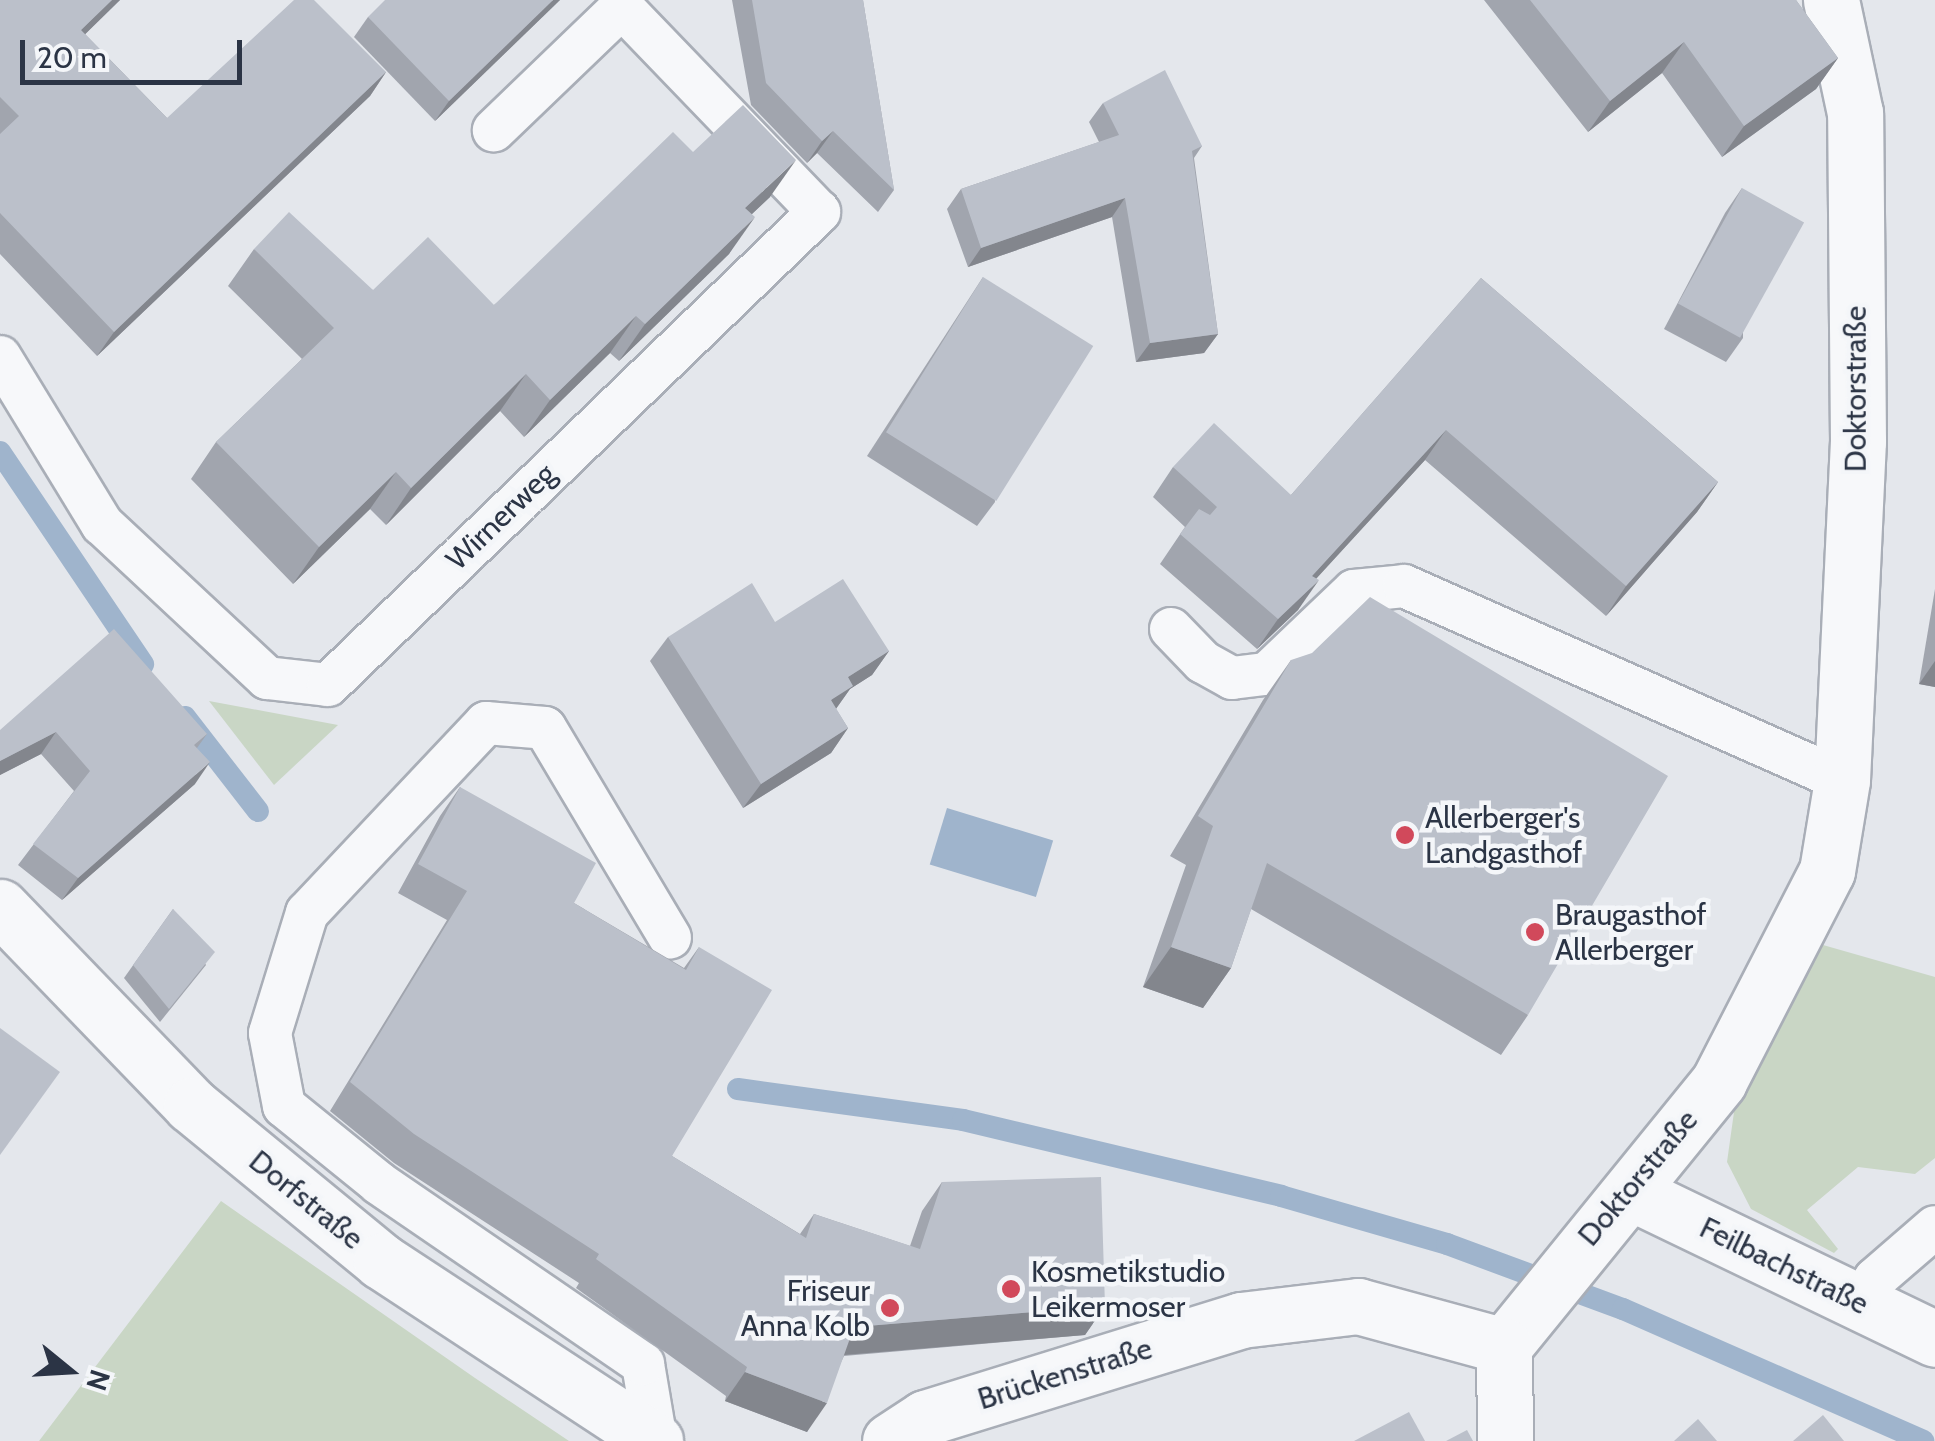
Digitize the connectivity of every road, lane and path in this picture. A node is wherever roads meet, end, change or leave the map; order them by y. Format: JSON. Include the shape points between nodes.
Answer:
{"nodes":[{"id":1,"x":1831,"y":0,"type":"edge"},
{"id":2,"x":625,"y":4,"type":"edge"},
{"id":3,"x":494,"y":130,"type":"dead end"},
{"id":4,"x":0,"y":357,"type":"edge"},
{"id":5,"x":1171,"y":629,"type":"dead end"},
{"id":6,"x":1842,"y":780,"type":"junction"},
{"id":7,"x":0,"y":907,"type":"edge"},
{"id":8,"x":670,"y":938,"type":"dead end"},
{"id":9,"x":1632,"y":1193,"type":"junction"},
{"id":10,"x":1935,"y":1226,"type":"edge"},
{"id":11,"x":1864,"y":1304,"type":"junction"},
{"id":12,"x":1515,"y":1331,"type":"junction"},
{"id":13,"x":1935,"y":1339,"type":"edge"},
{"id":14,"x":656,"y":1441,"type":"edge"},
{"id":15,"x":890,"y":1441,"type":"edge"},
{"id":16,"x":1505,"y":1441,"type":"edge"}],
"edges":[{"from":1,"to":6,"type":"street","name":"Doktorstraße","via":[[1855,113],[1858,440]]},
{"from":2,"to":3,"type":"lane","name":"Wirnerweg"},
{"from":2,"to":4,"type":"lane","name":"Wirnerweg","via":[[819,212],[328,685],[267,678],[102,524]]},
{"from":5,"to":6,"type":"lane","via":[[1203,662],[1232,678],[1267,674],[1354,591],[1404,586]]},
{"from":6,"to":9,"type":"street","name":"Doktorstraße","via":[[1827,870],[1815,895],[1719,1081]]},
{"from":7,"to":14,"type":"street","name":"Dorfstraße","via":[[190,1105],[366,1249]]},
{"from":8,"to":14,"type":"lane","via":[[545,728],[486,723],[306,912],[270,1032],[284,1106],[379,1183],[643,1364]]},
{"from":9,"to":11,"type":"street","name":"Feilbachstraße"},
{"from":9,"to":12,"type":"street","name":"Doktorstraße","via":[[1576,1251]]},
{"from":10,"to":11,"type":"lane","via":[[1875,1279]]},
{"from":11,"to":13,"type":"street","name":"Feilbachstraße"},
{"from":12,"to":15,"type":"street","name":"Brückenstraße","via":[[1358,1306],[1241,1320],[925,1418]]},
{"from":12,"to":16,"type":"street"}]}
